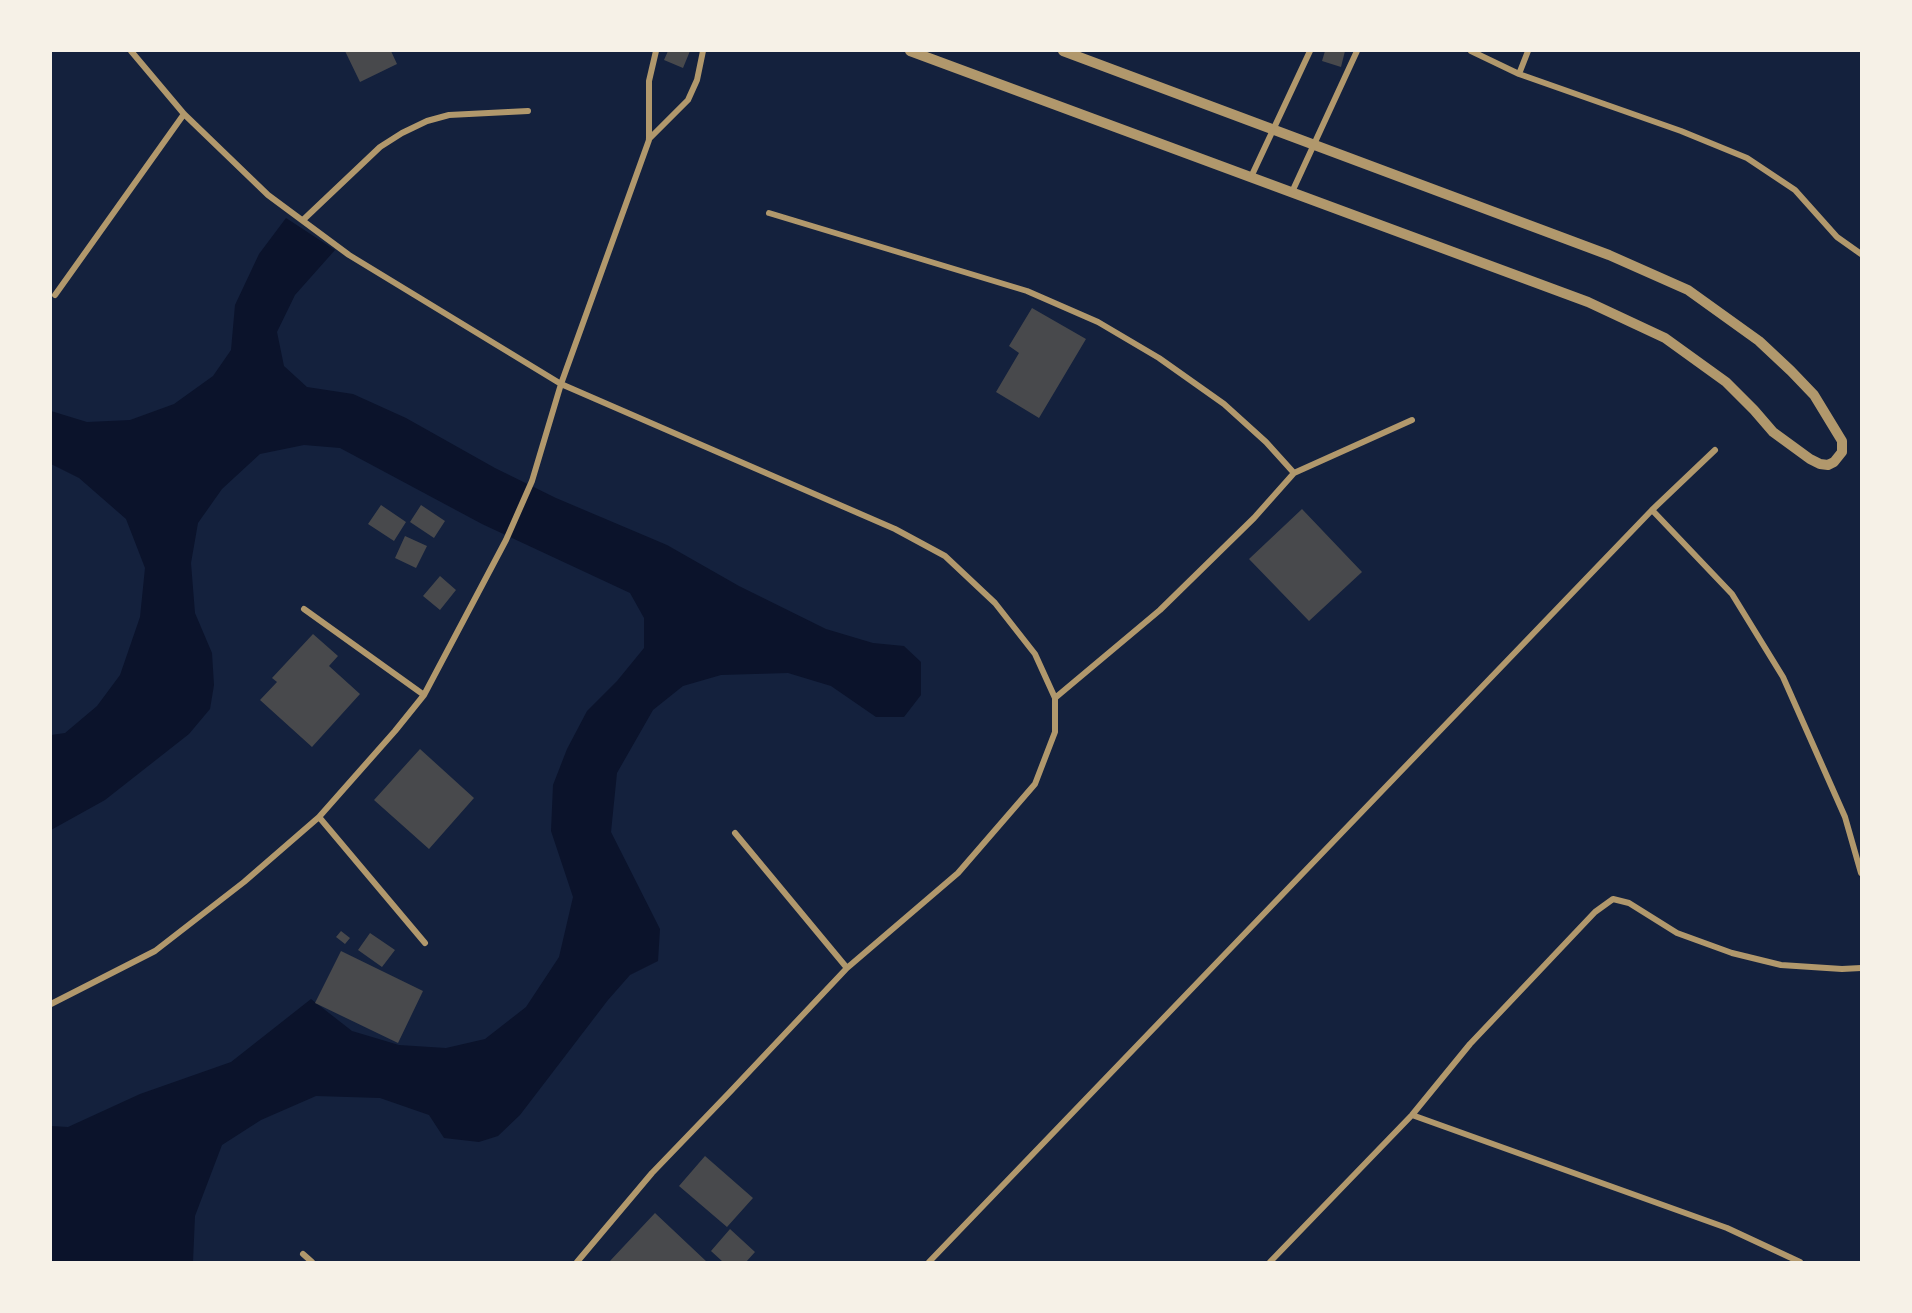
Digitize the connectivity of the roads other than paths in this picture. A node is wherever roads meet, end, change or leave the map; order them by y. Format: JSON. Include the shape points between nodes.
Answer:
{"nodes":[{"id":1,"x":131,"y":51,"type":"edge"},
{"id":2,"x":656,"y":51,"type":"edge"},
{"id":3,"x":703,"y":51,"type":"edge"},
{"id":4,"x":910,"y":51,"type":"edge"},
{"id":5,"x":1063,"y":51,"type":"edge"},
{"id":6,"x":1310,"y":51,"type":"edge"},
{"id":7,"x":1357,"y":51,"type":"edge"},
{"id":8,"x":1471,"y":51,"type":"edge"},
{"id":9,"x":1528,"y":51,"type":"edge"},
{"id":10,"x":1519,"y":74,"type":"junction"},
{"id":11,"x":528,"y":111,"type":"dead end"},
{"id":12,"x":184,"y":114,"type":"junction"},
{"id":13,"x":1274,"y":130,"type":"junction"},
{"id":14,"x":649,"y":140,"type":"junction"},
{"id":15,"x":1315,"y":145,"type":"junction"},
{"id":16,"x":1251,"y":177,"type":"junction"},
{"id":17,"x":1292,"y":192,"type":"junction"},
{"id":18,"x":769,"y":213,"type":"dead end"},
{"id":19,"x":303,"y":220,"type":"junction"},
{"id":20,"x":1861,"y":254,"type":"edge"},
{"id":21,"x":55,"y":295,"type":"dead end"},
{"id":22,"x":561,"y":384,"type":"junction"},
{"id":23,"x":1412,"y":420,"type":"dead end"},
{"id":24,"x":1716,"y":450,"type":"dead end"},
{"id":25,"x":1294,"y":473,"type":"junction"},
{"id":26,"x":1652,"y":510,"type":"junction"},
{"id":27,"x":304,"y":609,"type":"dead end"},
{"id":28,"x":424,"y":695,"type":"junction"},
{"id":29,"x":1055,"y":698,"type":"junction"},
{"id":30,"x":318,"y":817,"type":"junction"},
{"id":31,"x":735,"y":833,"type":"dead end"},
{"id":32,"x":1861,"y":873,"type":"edge"},
{"id":33,"x":425,"y":943,"type":"dead end"},
{"id":34,"x":847,"y":968,"type":"junction"},
{"id":35,"x":1861,"y":968,"type":"edge"},
{"id":36,"x":51,"y":1004,"type":"edge"},
{"id":37,"x":1412,"y":1114,"type":"junction"},
{"id":38,"x":303,"y":1254,"type":"dead end"},
{"id":39,"x":312,"y":1262,"type":"edge"},
{"id":40,"x":577,"y":1262,"type":"edge"},
{"id":41,"x":929,"y":1262,"type":"edge"},
{"id":42,"x":1270,"y":1262,"type":"edge"},
{"id":43,"x":1800,"y":1262,"type":"edge"}],
"edges":[{"from":1,"to":12,"type":"street"},
{"from":2,"to":14,"type":"street","via":[[649,81]]},
{"from":3,"to":14,"type":"street","via":[[688,100]]},
{"from":4,"to":16,"type":"street"},
{"from":5,"to":13,"type":"street"},
{"from":6,"to":13,"type":"street"},
{"from":7,"to":15,"type":"street"},
{"from":8,"to":10,"type":"street"},
{"from":9,"to":10,"type":"street"},
{"from":10,"to":20,"type":"street","via":[[1747,158],[1795,190],[1837,237]]},
{"from":11,"to":19,"type":"street","via":[[449,116],[402,133],[380,147]]},
{"from":12,"to":19,"type":"street","via":[[268,195]]},
{"from":12,"to":21,"type":"street"},
{"from":13,"to":15,"type":"street"},
{"from":13,"to":16,"type":"street"},
{"from":14,"to":22,"type":"street"},
{"from":15,"to":17,"type":"street"},
{"from":15,"to":17,"type":"street","via":[[1609,255],[1688,290],[1759,341],[1791,370],[1814,395],[1842,441],[1842,452],[1828,465],[1810,459],[1773,432],[1726,382],[1665,338],[1588,302]]},
{"from":16,"to":17,"type":"street"},
{"from":18,"to":25,"type":"street","via":[[1027,291],[1098,322],[1159,358],[1224,404]]},
{"from":19,"to":22,"type":"street","via":[[349,255]]},
{"from":22,"to":28,"type":"street","via":[[532,481],[506,540]]},
{"from":22,"to":29,"type":"street","via":[[895,529],[945,556],[995,603],[1035,654]]},
{"from":23,"to":25,"type":"street"},
{"from":24,"to":26,"type":"street"},
{"from":25,"to":29,"type":"street","via":[[1160,610]]},
{"from":26,"to":32,"type":"street","via":[[1732,594],[1783,677],[1845,817]]},
{"from":26,"to":41,"type":"street"},
{"from":27,"to":28,"type":"street"},
{"from":28,"to":30,"type":"street"},
{"from":29,"to":34,"type":"street","via":[[1055,732],[1035,784],[958,873]]},
{"from":30,"to":33,"type":"street"},
{"from":30,"to":36,"type":"street","via":[[244,882],[155,951]]},
{"from":31,"to":34,"type":"street"},
{"from":34,"to":40,"type":"street","via":[[652,1173]]},
{"from":35,"to":37,"type":"street","via":[[1781,965],[1732,953],[1677,933],[1629,903],[1613,899],[1595,912],[1470,1044]]},
{"from":37,"to":42,"type":"street"},
{"from":37,"to":43,"type":"street","via":[[1727,1228]]},
{"from":38,"to":39,"type":"street"}]}
